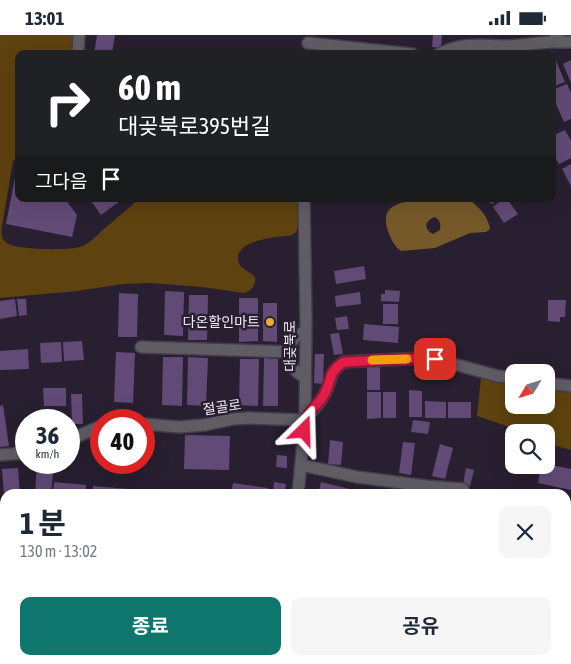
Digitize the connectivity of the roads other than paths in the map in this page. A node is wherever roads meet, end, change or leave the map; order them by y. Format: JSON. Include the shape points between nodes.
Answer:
{"nodes":[{"id":1,"x":80,"y":35,"type":"edge"},
{"id":2,"x":555,"y":38,"type":"edge"},
{"id":3,"x":571,"y":42,"type":"edge"},
{"id":4,"x":307,"y":44,"type":"edge"},
{"id":5,"x":78,"y":50,"type":"edge"},
{"id":6,"x":370,"y":50,"type":"edge"},
{"id":7,"x":447,"y":50,"type":"edge"},
{"id":8,"x":304,"y":202,"type":"edge"},
{"id":9,"x":306,"y":332,"type":"junction"},
{"id":10,"x":140,"y":347,"type":"dead end"},
{"id":11,"x":290,"y":352,"type":"junction"},
{"id":12,"x":305,"y":377,"type":"junction"},
{"id":13,"x":505,"y":377,"type":"edge"},
{"id":14,"x":555,"y":384,"type":"edge"},
{"id":15,"x":571,"y":386,"type":"edge"},
{"id":16,"x":305,"y":420,"type":"junction"},
{"id":17,"x":155,"y":425,"type":"edge"},
{"id":18,"x":15,"y":454,"type":"edge"},
{"id":19,"x":0,"y":455,"type":"edge"},
{"id":20,"x":301,"y":465,"type":"junction"},
{"id":21,"x":299,"y":489,"type":"edge"},
{"id":22,"x":464,"y":489,"type":"dead end"}],
"edges":[{"from":1,"to":5,"type":"street"},
{"from":2,"to":3,"type":"street"},
{"from":2,"to":7,"type":"street","via":[[509,45],[466,45]]},
{"from":4,"to":6,"type":"street"},
{"from":8,"to":9,"type":"street","name":"대곶북로"},
{"from":9,"to":11,"type":"street","via":[[296,335]]},
{"from":9,"to":12,"type":"street","name":"대곶북로"},
{"from":10,"to":11,"type":"street"},
{"from":11,"to":12,"type":"street","via":[[292,366]]},
{"from":12,"to":16,"type":"street","name":"대곶북로"},
{"from":13,"to":16,"type":"street","via":[[435,359],[344,362],[332,373],[324,397]]},
{"from":14,"to":15,"type":"street"},
{"from":16,"to":17,"type":"street","name":"절골로","via":[[248,418],[179,427]]},
{"from":16,"to":20,"type":"street","name":"대곶북로"},
{"from":18,"to":19,"type":"street"},
{"from":20,"to":21,"type":"street","name":"대곶북로"},
{"from":20,"to":22,"type":"street","via":[[357,477]]}]}
